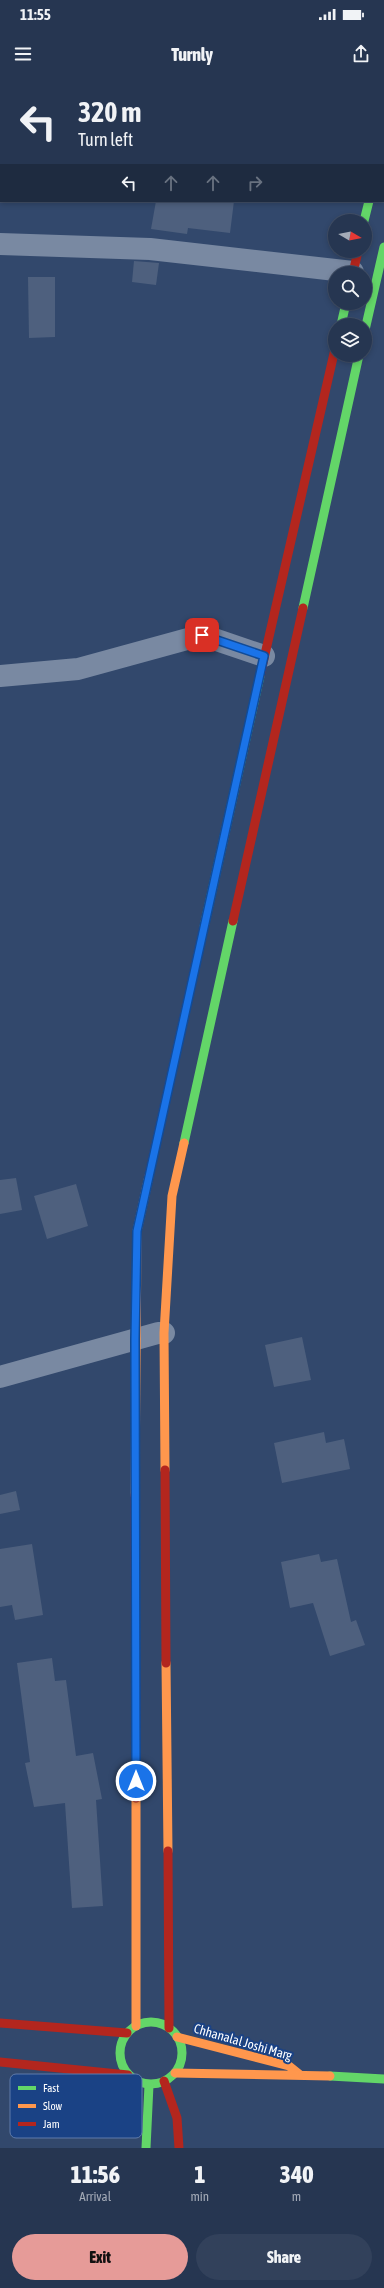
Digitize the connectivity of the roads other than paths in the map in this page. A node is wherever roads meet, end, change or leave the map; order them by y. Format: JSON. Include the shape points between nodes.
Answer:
{"nodes":[{"id":1,"x":369,"y":202,"type":"edge"},
{"id":2,"x":366,"y":214,"type":"edge"},
{"id":3,"x":0,"y":244,"type":"edge"},
{"id":4,"x":384,"y":247,"type":"edge"},
{"id":5,"x":328,"y":270,"type":"edge"},
{"id":6,"x":368,"y":318,"type":"edge"},
{"id":7,"x":332,"y":362,"type":"edge"},
{"id":8,"x":357,"y":362,"type":"edge"},
{"id":9,"x":264,"y":656,"type":"junction"},
{"id":10,"x":0,"y":676,"type":"edge"},
{"id":11,"x":164,"y":1333,"type":"junction"},
{"id":12,"x":135,"y":1339,"type":"junction"},
{"id":13,"x":0,"y":1377,"type":"edge"},
{"id":14,"x":0,"y":2023,"type":"edge"},
{"id":15,"x":136,"y":2026,"type":"junction"},
{"id":16,"x":169,"y":2028,"type":"junction"},
{"id":17,"x":127,"y":2034,"type":"junction"},
{"id":18,"x":178,"y":2037,"type":"junction"},
{"id":19,"x":0,"y":2062,"type":"edge"},
{"id":20,"x":175,"y":2073,"type":"junction"},
{"id":21,"x":118,"y":2074,"type":"edge"},
{"id":22,"x":127,"y":2074,"type":"edge"},
{"id":23,"x":300,"y":2075,"type":"junction"},
{"id":24,"x":384,"y":2079,"type":"edge"},
{"id":25,"x":164,"y":2081,"type":"junction"},
{"id":26,"x":142,"y":2082,"type":"edge"},
{"id":27,"x":149,"y":2085,"type":"junction"},
{"id":28,"x":146,"y":2148,"type":"edge"},
{"id":29,"x":179,"y":2148,"type":"edge"}],
"edges":[{"from":1,"to":2,"type":"street"},
{"from":3,"to":5,"type":"street","via":[[150,250]]},
{"from":4,"to":6,"type":"street"},
{"from":7,"to":9,"type":"street"},
{"from":8,"to":11,"type":"street","via":[[172,1196]]},
{"from":9,"to":10,"type":"street","via":[[202,635],[78,669]]},
{"from":9,"to":12,"type":"street","via":[[137,1231]]},
{"from":11,"to":12,"type":"street"},
{"from":11,"to":16,"type":"street"},
{"from":12,"to":13,"type":"street"},
{"from":12,"to":15,"type":"street"},
{"from":14,"to":17,"type":"street"},
{"from":15,"to":16,"type":"street","via":[[153,2022]]},
{"from":15,"to":17,"type":"street"},
{"from":16,"to":18,"type":"street"},
{"from":17,"to":22,"type":"street","via":[[120,2055]]},
{"from":18,"to":20,"type":"street","via":[[182,2055]]},
{"from":18,"to":23,"type":"street","name":"Chhanalal Joshi Marg","via":[[289,2066]]},
{"from":19,"to":21,"type":"street"},
{"from":20,"to":23,"type":"street","name":"Chhanalal Joshi Marg","via":[[287,2077]]},
{"from":20,"to":25,"type":"street"},
{"from":23,"to":24,"type":"street","name":"Chhanalal Joshi Marg"},
{"from":25,"to":27,"type":"street"},
{"from":25,"to":29,"type":"street","via":[[177,2118]]},
{"from":26,"to":27,"type":"street"},
{"from":27,"to":28,"type":"street"}]}
